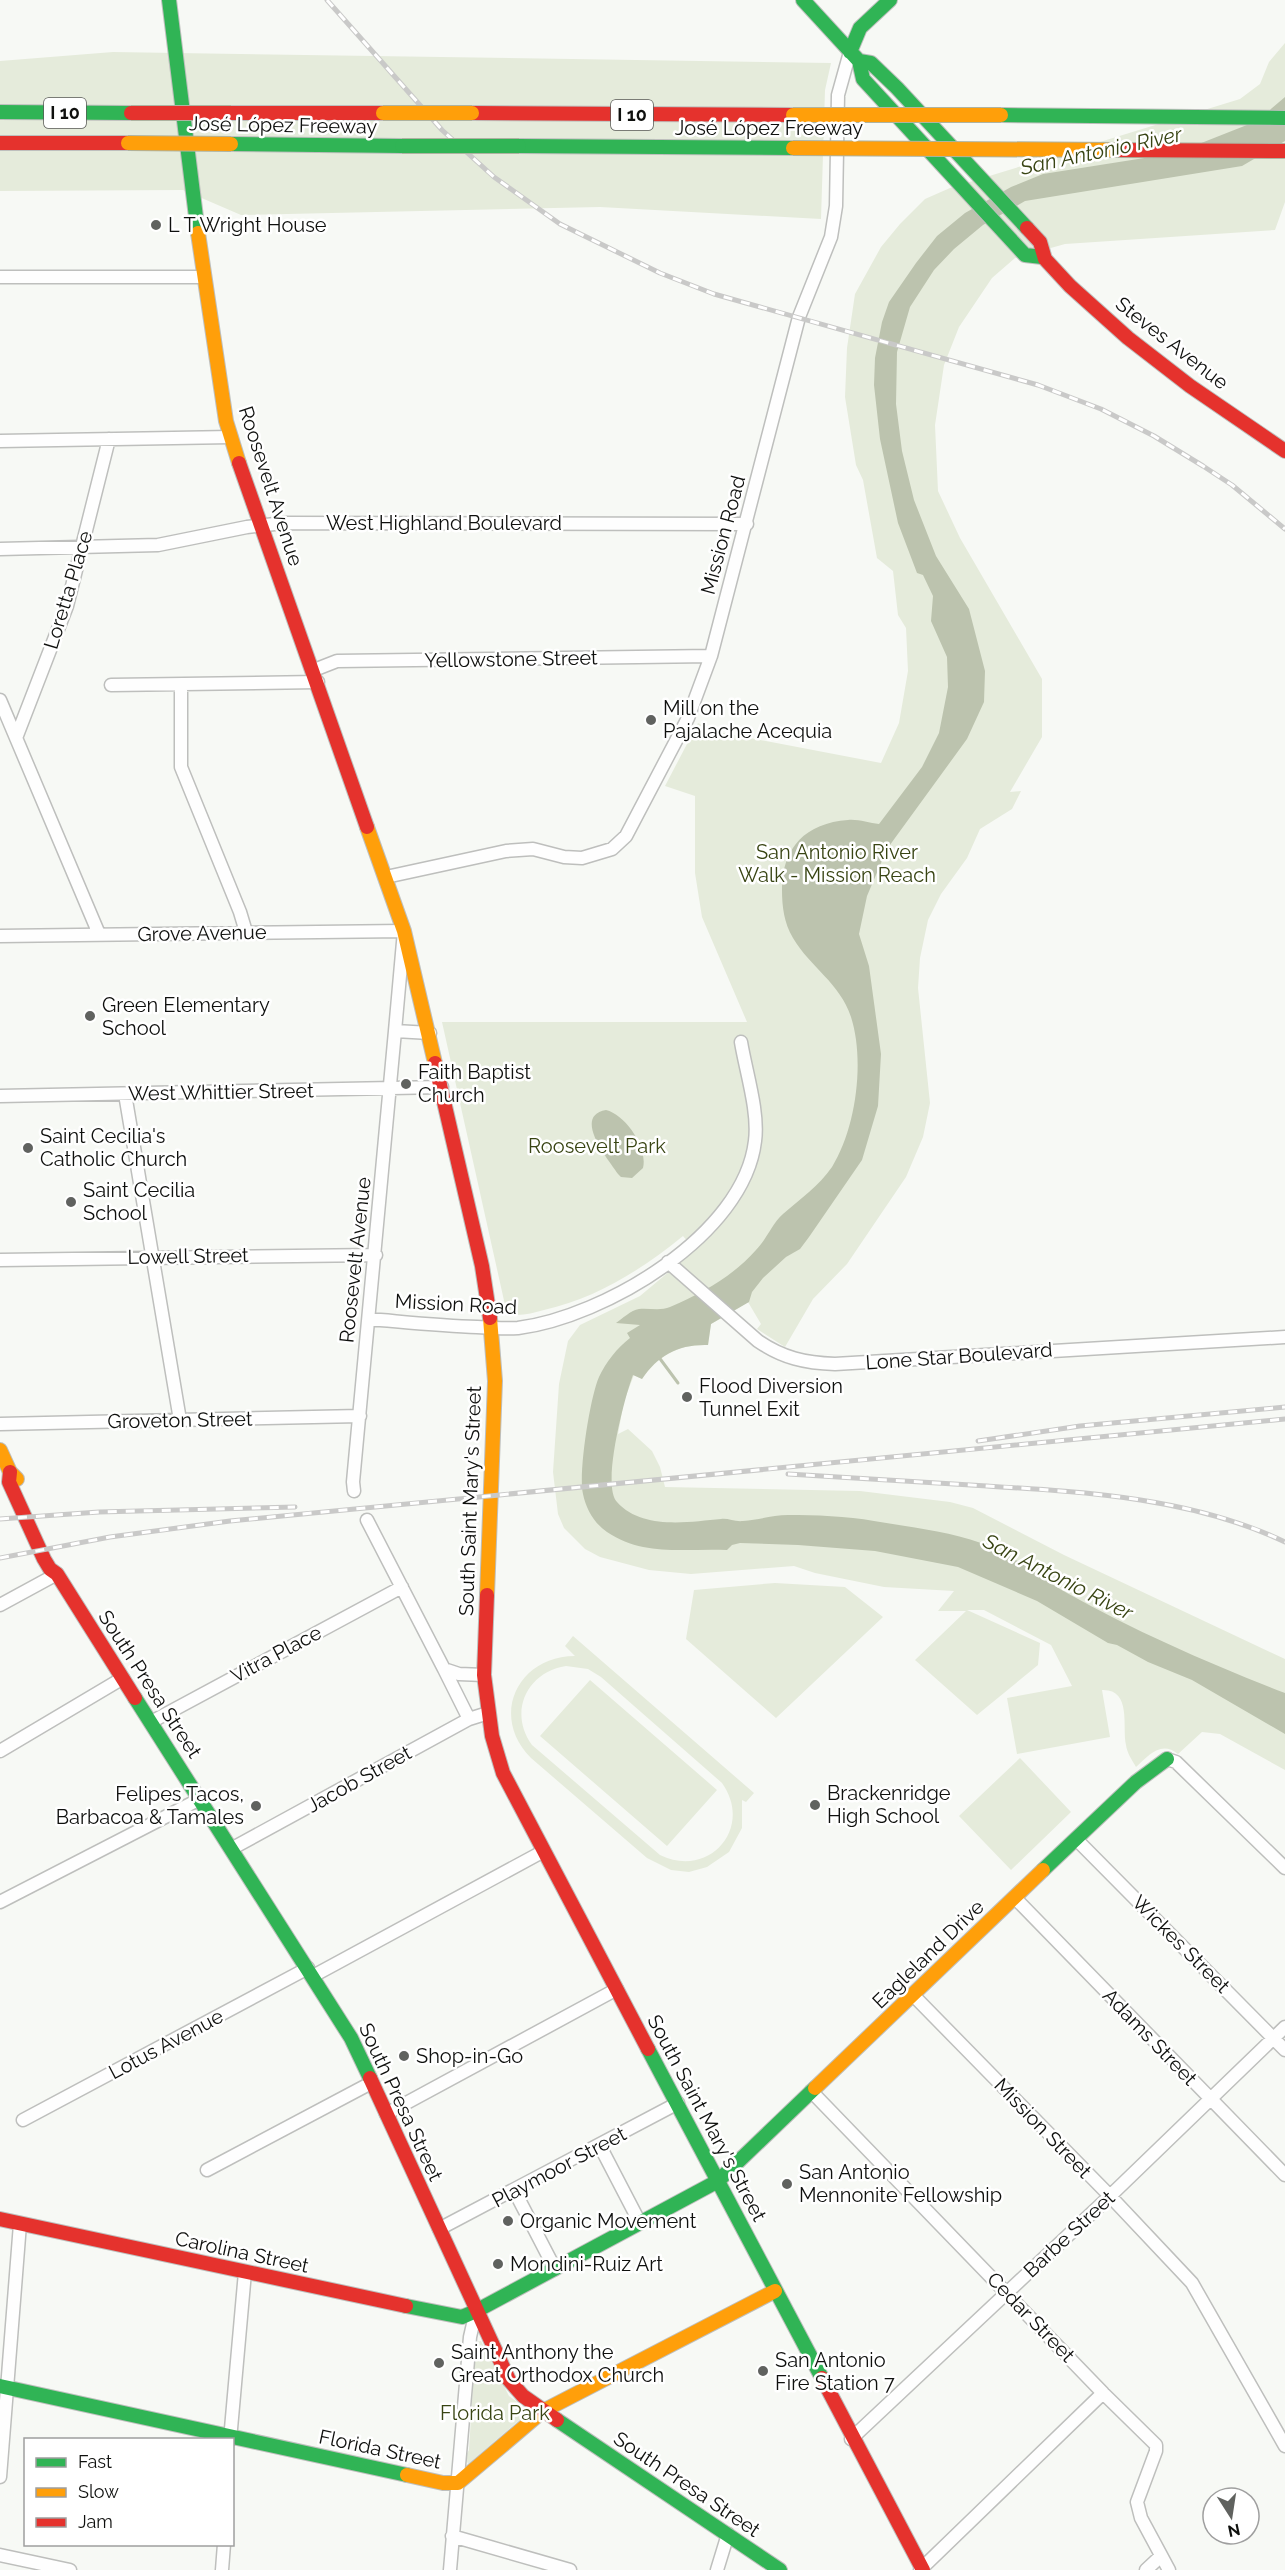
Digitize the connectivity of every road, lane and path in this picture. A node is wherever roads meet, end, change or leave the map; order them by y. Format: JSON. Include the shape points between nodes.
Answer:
{"nodes":[{"id":1,"x":169,"y":0,"type":"edge"},
{"id":2,"x":803,"y":0,"type":"edge"},
{"id":3,"x":890,"y":0,"type":"edge"},
{"id":4,"x":855,"y":57,"type":"junction"},
{"id":5,"x":0,"y":112,"type":"edge"},
{"id":6,"x":1285,"y":118,"type":"edge"},
{"id":7,"x":0,"y":143,"type":"edge"},
{"id":8,"x":1285,"y":151,"type":"edge"},
{"id":9,"x":1042,"y":257,"type":"junction"},
{"id":10,"x":0,"y":277,"type":"edge"},
{"id":11,"x":203,"y":277,"type":"junction"},
{"id":12,"x":231,"y":437,"type":"junction"},
{"id":13,"x":109,"y":439,"type":"junction"},
{"id":14,"x":0,"y":441,"type":"edge"},
{"id":15,"x":1285,"y":451,"type":"edge"},
{"id":16,"x":747,"y":524,"type":"junction"},
{"id":17,"x":262,"y":525,"type":"junction"},
{"id":18,"x":83,"y":548,"type":"junction"},
{"id":19,"x":0,"y":549,"type":"edge"},
{"id":20,"x":711,"y":656,"type":"junction"},
{"id":21,"x":316,"y":676,"type":"junction"},
{"id":22,"x":111,"y":685,"type":"dead end"},
{"id":23,"x":181,"y":685,"type":"junction"},
{"id":24,"x":0,"y":700,"type":"edge"},
{"id":25,"x":16,"y":738,"type":"junction"},
{"id":26,"x":386,"y":877,"type":"junction"},
{"id":27,"x":404,"y":931,"type":"junction"},
{"id":28,"x":246,"y":932,"type":"junction"},
{"id":29,"x":99,"y":934,"type":"junction"},
{"id":30,"x":0,"y":936,"type":"edge"},
{"id":31,"x":395,"y":1031,"type":"junction"},
{"id":32,"x":429,"y":1033,"type":"junction"},
{"id":33,"x":741,"y":1042,"type":"dead end"},
{"id":34,"x":442,"y":1087,"type":"junction"},
{"id":35,"x":391,"y":1089,"type":"junction"},
{"id":36,"x":124,"y":1094,"type":"junction"},
{"id":37,"x":0,"y":1096,"type":"edge"},
{"id":38,"x":376,"y":1255,"type":"junction"},
{"id":39,"x":153,"y":1257,"type":"junction"},
{"id":40,"x":0,"y":1260,"type":"edge"},
{"id":41,"x":668,"y":1262,"type":"junction"},
{"id":42,"x":369,"y":1318,"type":"junction"},
{"id":43,"x":491,"y":1328,"type":"junction"},
{"id":44,"x":1285,"y":1337,"type":"edge"},
{"id":45,"x":360,"y":1416,"type":"junction"},
{"id":46,"x":180,"y":1420,"type":"junction"},
{"id":47,"x":0,"y":1424,"type":"edge"},
{"id":48,"x":0,"y":1450,"type":"edge"},
{"id":49,"x":5,"y":1474,"type":"edge"},
{"id":50,"x":354,"y":1491,"type":"dead end"},
{"id":51,"x":367,"y":1520,"type":"dead end"},
{"id":52,"x":57,"y":1574,"type":"junction"},
{"id":53,"x":402,"y":1587,"type":"junction"},
{"id":54,"x":0,"y":1605,"type":"edge"},
{"id":55,"x":444,"y":1669,"type":"junction"},
{"id":56,"x":484,"y":1675,"type":"junction"},
{"id":57,"x":123,"y":1678,"type":"junction"},
{"id":58,"x":488,"y":1713,"type":"junction"},
{"id":59,"x":469,"y":1719,"type":"junction"},
{"id":60,"x":151,"y":1722,"type":"junction"},
{"id":61,"x":0,"y":1751,"type":"edge"},
{"id":62,"x":1167,"y":1759,"type":"joint"},
{"id":63,"x":200,"y":1799,"type":"junction"},
{"id":64,"x":1076,"y":1839,"type":"junction"},
{"id":65,"x":231,"y":1849,"type":"junction"},
{"id":66,"x":542,"y":1852,"type":"junction"},
{"id":67,"x":1285,"y":1868,"type":"edge"},
{"id":68,"x":1015,"y":1898,"type":"junction"},
{"id":69,"x":0,"y":1902,"type":"edge"},
{"id":70,"x":310,"y":1972,"type":"junction"},
{"id":71,"x":617,"y":1989,"type":"junction"},
{"id":72,"x":913,"y":1995,"type":"junction"},
{"id":73,"x":1285,"y":2028,"type":"edge"},
{"id":74,"x":1273,"y":2038,"type":"junction"},
{"id":75,"x":1285,"y":2050,"type":"edge"},
{"id":76,"x":371,"y":2083,"type":"junction"},
{"id":77,"x":812,"y":2091,"type":"junction"},
{"id":78,"x":1210,"y":2098,"type":"junction"},
{"id":79,"x":678,"y":2103,"type":"junction"},
{"id":80,"x":386,"y":2114,"type":"junction"},
{"id":81,"x":23,"y":2120,"type":"dead end"},
{"id":82,"x":600,"y":2146,"type":"junction"},
{"id":83,"x":207,"y":2170,"type":"dead end"},
{"id":84,"x":1285,"y":2175,"type":"edge"},
{"id":85,"x":718,"y":2181,"type":"junction"},
{"id":86,"x":514,"y":2190,"type":"junction"},
{"id":87,"x":1110,"y":2196,"type":"junction"},
{"id":88,"x":0,"y":2219,"type":"edge"},
{"id":89,"x":640,"y":2223,"type":"junction"},
{"id":90,"x":20,"y":2224,"type":"junction"},
{"id":91,"x":439,"y":2229,"type":"junction"},
{"id":92,"x":555,"y":2269,"type":"junction"},
{"id":93,"x":245,"y":2272,"type":"junction"},
{"id":94,"x":775,"y":2291,"type":"junction"},
{"id":95,"x":1008,"y":2293,"type":"junction"},
{"id":96,"x":476,"y":2311,"type":"junction"},
{"id":97,"x":3,"y":2387,"type":"edge"},
{"id":98,"x":1103,"y":2393,"type":"junction"},
{"id":99,"x":543,"y":2411,"type":"junction"},
{"id":100,"x":230,"y":2438,"type":"edge"},
{"id":101,"x":234,"y":2439,"type":"edge"},
{"id":102,"x":851,"y":2439,"type":"junction"},
{"id":103,"x":1285,"y":2446,"type":"edge"},
{"id":104,"x":0,"y":2477,"type":"edge"},
{"id":105,"x":458,"y":2483,"type":"junction"},
{"id":106,"x":728,"y":2534,"type":"junction"},
{"id":107,"x":452,"y":2536,"type":"junction"},
{"id":108,"x":224,"y":2546,"type":"edge"},
{"id":109,"x":0,"y":2555,"type":"edge"},
{"id":110,"x":1161,"y":2556,"type":"junction"},
{"id":111,"x":922,"y":2569,"type":"edge"},
{"id":112,"x":70,"y":2570,"type":"edge"},
{"id":113,"x":222,"y":2570,"type":"edge"},
{"id":114,"x":450,"y":2570,"type":"edge"},
{"id":115,"x":570,"y":2570,"type":"edge"},
{"id":116,"x":717,"y":2570,"type":"edge"},
{"id":117,"x":780,"y":2570,"type":"edge"},
{"id":118,"x":1146,"y":2570,"type":"edge"},
{"id":119,"x":1169,"y":2570,"type":"edge"}],
"edges":[{"from":1,"to":11,"type":"main road","name":"Roosevelt Avenue"},
{"from":2,"to":4,"type":"main road","name":"Steves Avenue"},
{"from":3,"to":4,"type":"main road","name":"Mission Road","via":[[860,28]]},
{"from":4,"to":9,"type":"main road","name":"Steves Avenue","via":[[871,63],[897,88],[1032,232],[1040,241]]},
{"from":4,"to":9,"type":"main road","name":"Steves Avenue","via":[[863,79],[1026,255]]},
{"from":4,"to":16,"type":"street","name":"Mission Road","via":[[838,95],[836,206],[831,237],[799,317]]},
{"from":5,"to":6,"type":"main road","name":"José López Freeway","number":"I 10","bridge":true},
{"from":7,"to":8,"type":"main road","name":"José López Freeway","number":"I 10","bridge":true},
{"from":9,"to":15,"type":"main road","name":"Steves Avenue","via":[[1124,334]]},
{"from":10,"to":11,"type":"street"},
{"from":11,"to":12,"type":"main road","name":"Roosevelt Avenue"},
{"from":12,"to":13,"type":"street"},
{"from":12,"to":17,"type":"main road","name":"Roosevelt Avenue"},
{"from":13,"to":14,"type":"street"},
{"from":13,"to":18,"type":"street","name":"Loretta Place"},
{"from":16,"to":17,"type":"street","name":"West Highland Boulevard"},
{"from":16,"to":20,"type":"street","name":"Mission Road"},
{"from":17,"to":18,"type":"street","name":"West Highland Boulevard","via":[[158,545]]},
{"from":17,"to":21,"type":"main road","name":"Roosevelt Avenue"},
{"from":18,"to":19,"type":"street","name":"West Highland Boulevard"},
{"from":18,"to":25,"type":"street","name":"Loretta Place","via":[[67,606]]},
{"from":20,"to":21,"type":"street","name":"Yellowstone Street","via":[[337,661]]},
{"from":20,"to":26,"type":"street","name":"Mission Road","via":[[678,738],[626,836],[612,849],[582,858],[533,849],[506,851]]},
{"from":21,"to":23,"type":"street","name":"Yellowstone Street"},
{"from":21,"to":26,"type":"main road","name":"Roosevelt Avenue"},
{"from":22,"to":23,"type":"street","name":"Yellowstone Street"},
{"from":23,"to":28,"type":"street","via":[[181,767]]},
{"from":24,"to":25,"type":"street"},
{"from":25,"to":29,"type":"street"},
{"from":26,"to":27,"type":"main road","name":"Roosevelt Avenue"},
{"from":27,"to":28,"type":"street","name":"Grove Avenue"},
{"from":27,"to":31,"type":"street","name":"Roosevelt Avenue"},
{"from":27,"to":32,"type":"main road","name":"Roosevelt Avenue"},
{"from":28,"to":29,"type":"street","name":"Grove Avenue"},
{"from":29,"to":30,"type":"street","name":"Grove Avenue"},
{"from":31,"to":32,"type":"street"},
{"from":31,"to":35,"type":"street","name":"Roosevelt Avenue"},
{"from":32,"to":34,"type":"main road","name":"Roosevelt Avenue"},
{"from":33,"to":41,"type":"street","name":"Mission Road","via":[[755,1123],[753,1156],[730,1203],[709,1228]]},
{"from":34,"to":35,"type":"street","name":"West Whittier Street"},
{"from":34,"to":43,"type":"main road","name":"Roosevelt Avenue","via":[[482,1266]]},
{"from":35,"to":36,"type":"street","name":"West Whittier Street"},
{"from":35,"to":38,"type":"street","name":"Roosevelt Avenue"},
{"from":36,"to":37,"type":"street","name":"West Whittier Street"},
{"from":36,"to":39,"type":"street"},
{"from":38,"to":39,"type":"street","name":"Lowell Street"},
{"from":38,"to":42,"type":"street","name":"Roosevelt Avenue"},
{"from":39,"to":40,"type":"street","name":"Lowell Street"},
{"from":39,"to":46,"type":"street"},
{"from":41,"to":43,"type":"street","name":"Mission Road","via":[[586,1310],[519,1328]]},
{"from":41,"to":44,"type":"street","name":"Lone Star Boulevard","via":[[773,1352],[803,1362],[835,1364]]},
{"from":42,"to":43,"type":"street","name":"Mission Road"},
{"from":42,"to":45,"type":"street","name":"Roosevelt Avenue"},
{"from":43,"to":56,"type":"main road","name":"South Saint Mary's Street","via":[[495,1381]]},
{"from":45,"to":46,"type":"street","name":"Groveton Street"},
{"from":45,"to":50,"type":"street","name":"Roosevelt Avenue"},
{"from":46,"to":47,"type":"street","name":"Groveton Street"},
{"from":48,"to":49,"type":"main road","name":"South Presa Street"},
{"from":49,"to":52,"type":"main road","name":"South Presa Street","via":[[39,1550]]},
{"from":51,"to":53,"type":"street"},
{"from":52,"to":54,"type":"street"},
{"from":52,"to":57,"type":"main road","name":"South Presa Street"},
{"from":53,"to":55,"type":"street"},
{"from":53,"to":60,"type":"street","name":"Vitra Place"},
{"from":55,"to":56,"type":"street"},
{"from":55,"to":59,"type":"street"},
{"from":56,"to":58,"type":"main road","name":"South Saint Mary's Street"},
{"from":57,"to":60,"type":"main road","name":"South Presa Street"},
{"from":57,"to":61,"type":"street"},
{"from":58,"to":59,"type":"street","name":"Jacob Street"},
{"from":58,"to":66,"type":"main road","name":"South Saint Mary's Street","via":[[503,1773]]},
{"from":59,"to":65,"type":"street","name":"Jacob Street"},
{"from":60,"to":63,"type":"main road","name":"South Presa Street"},
{"from":62,"to":64,"type":"main road","name":"Eagleland Drive"},
{"from":62,"to":67,"type":"street","via":[[1176,1762]]},
{"from":63,"to":65,"type":"main road","name":"South Presa Street"},
{"from":63,"to":69,"type":"street"},
{"from":64,"to":68,"type":"main road","name":"Eagleland Drive"},
{"from":64,"to":74,"type":"street","name":"Wickes Street"},
{"from":65,"to":70,"type":"main road","name":"South Presa Street"},
{"from":66,"to":70,"type":"street","name":"Lotus Avenue"},
{"from":66,"to":71,"type":"main road","name":"South Saint Mary's Street"},
{"from":68,"to":72,"type":"main road","name":"Eagleland Drive"},
{"from":68,"to":78,"type":"street","name":"Adams Street"},
{"from":70,"to":76,"type":"main road","name":"South Presa Street","via":[[351,2038]]},
{"from":70,"to":81,"type":"street","name":"Lotus Avenue"},
{"from":71,"to":79,"type":"main road","name":"South Saint Mary's Street"},
{"from":71,"to":80,"type":"street"},
{"from":72,"to":77,"type":"main road","name":"Eagleland Drive"},
{"from":72,"to":87,"type":"street","name":"Mission Street"},
{"from":73,"to":74,"type":"street","name":"Barbe Street"},
{"from":74,"to":75,"type":"street","name":"Wickes Street"},
{"from":74,"to":78,"type":"street","name":"Barbe Street"},
{"from":76,"to":80,"type":"main road","name":"South Presa Street"},
{"from":76,"to":83,"type":"street"},
{"from":77,"to":85,"type":"main road","name":"Eagleland Drive"},
{"from":77,"to":95,"type":"street","name":"Cedar Street"},
{"from":78,"to":84,"type":"street","name":"Adams Street"},
{"from":78,"to":87,"type":"street","name":"Barbe Street"},
{"from":79,"to":82,"type":"street","name":"Playmoor Street"},
{"from":79,"to":85,"type":"main road","name":"South Saint Mary's Street"},
{"from":80,"to":91,"type":"main road","name":"South Presa Street"},
{"from":82,"to":86,"type":"street","name":"Playmoor Street"},
{"from":82,"to":89,"type":"street"},
{"from":85,"to":89,"type":"main road","name":"Eagleland Drive"},
{"from":85,"to":94,"type":"main road","name":"South Saint Mary's Street"},
{"from":86,"to":91,"type":"street","name":"Playmoor Street"},
{"from":86,"to":92,"type":"street"},
{"from":87,"to":95,"type":"street","name":"Barbe Street"},
{"from":87,"to":103,"type":"street","name":"Mission Street","via":[[1198,2292]]},
{"from":88,"to":90,"type":"main road","name":"Carolina Street"},
{"from":89,"to":92,"type":"main road","name":"Eagleland Drive"},
{"from":90,"to":93,"type":"main road","name":"Carolina Street"},
{"from":90,"to":97,"type":"street"},
{"from":91,"to":96,"type":"main road","name":"South Presa Street"},
{"from":92,"to":96,"type":"main road","name":"Eagleland Drive"},
{"from":93,"to":96,"type":"main road","name":"Carolina Street","via":[[454,2316]]},
{"from":93,"to":100,"type":"street"},
{"from":94,"to":99,"type":"main road","name":"Florida Street"},
{"from":94,"to":102,"type":"main road","name":"South Saint Mary's Street"},
{"from":95,"to":98,"type":"street","name":"Cedar Street"},
{"from":95,"to":102,"type":"street","name":"Barbe Street"},
{"from":96,"to":99,"type":"main road","name":"South Presa Street","via":[[509,2380]]},
{"from":96,"to":105,"type":"street","via":[[470,2337]]},
{"from":97,"to":100,"type":"main road","name":"Florida Street"},
{"from":97,"to":104,"type":"street"},
{"from":98,"to":110,"type":"street","name":"Cedar Street","via":[[1157,2448],[1137,2502]]},
{"from":98,"to":111,"type":"street"},
{"from":99,"to":105,"type":"main road","name":"Florida Street"},
{"from":99,"to":106,"type":"main road","name":"South Presa Street"},
{"from":101,"to":105,"type":"main road","name":"Florida Street"},
{"from":102,"to":111,"type":"main road","name":"South Saint Mary's Street"},
{"from":105,"to":107,"type":"street"},
{"from":106,"to":116,"type":"street"},
{"from":106,"to":117,"type":"main road","name":"South Presa Street"},
{"from":107,"to":114,"type":"street"},
{"from":107,"to":115,"type":"street"},
{"from":108,"to":113,"type":"street"},
{"from":109,"to":112,"type":"street"},
{"from":110,"to":118,"type":"street"},
{"from":110,"to":119,"type":"street","name":"Cedar Street"}]}
